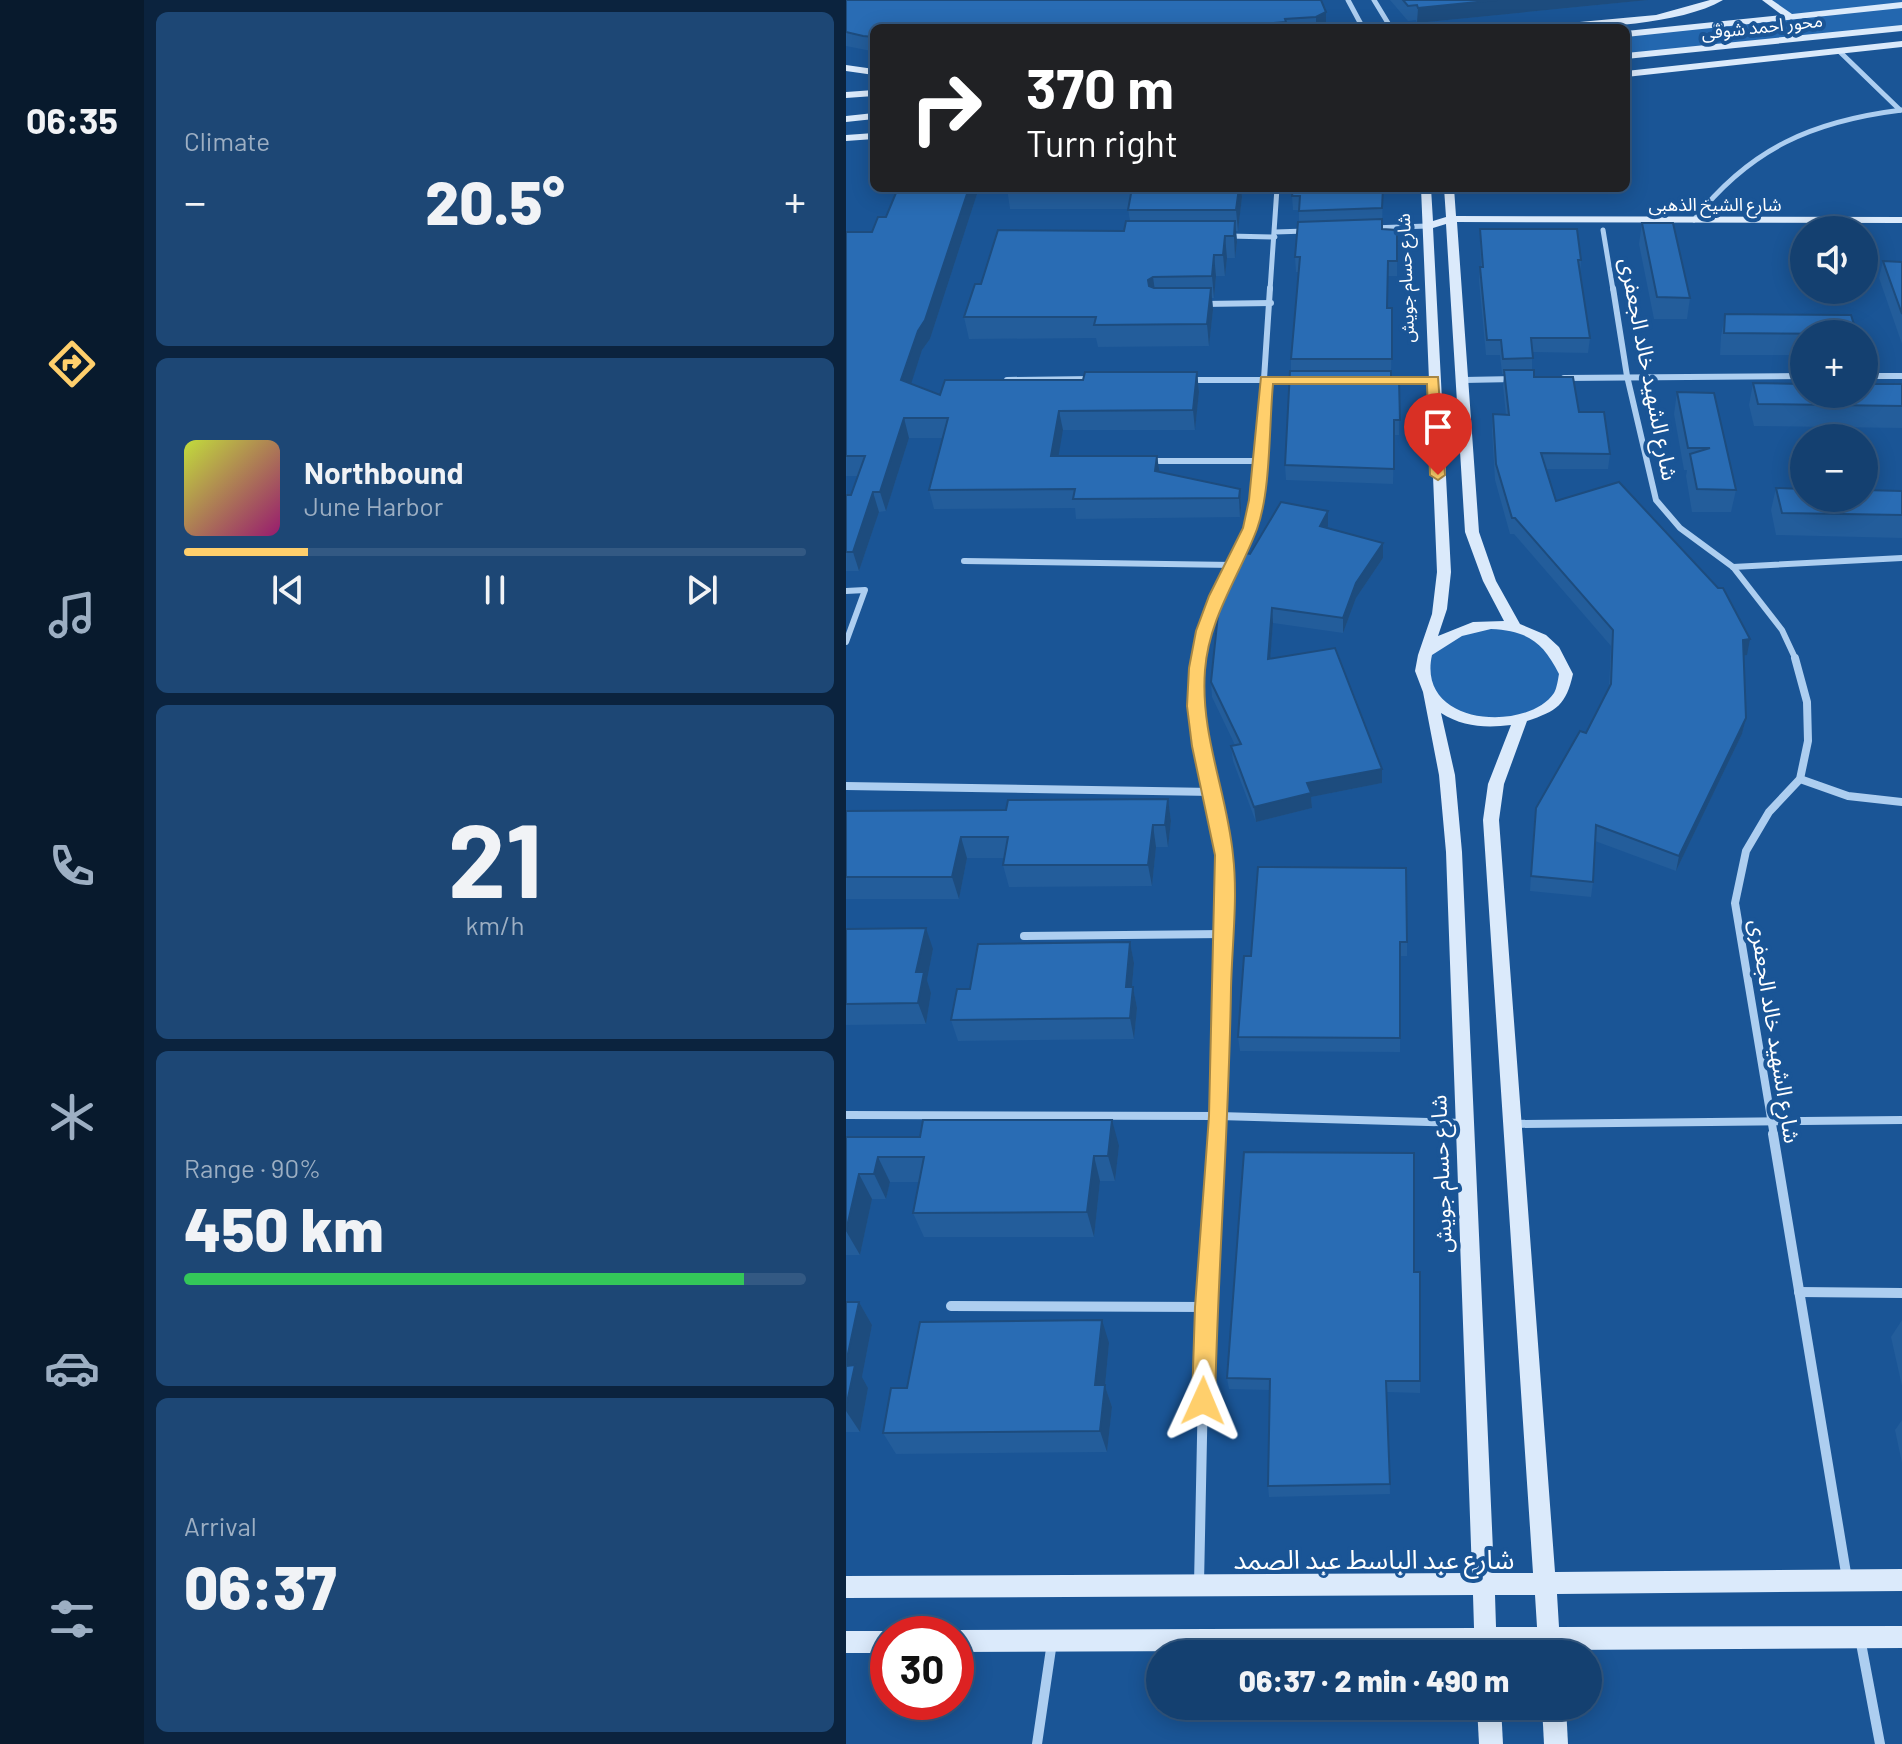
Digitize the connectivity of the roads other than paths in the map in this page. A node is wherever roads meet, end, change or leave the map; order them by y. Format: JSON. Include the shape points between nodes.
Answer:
{"nodes":[{"id":1,"x":1348,"y":0,"type":"edge"},
{"id":2,"x":1374,"y":0,"type":"edge"},
{"id":3,"x":1719,"y":0,"type":"edge"},
{"id":4,"x":1766,"y":0,"type":"edge"},
{"id":5,"x":1902,"y":5,"type":"edge"},
{"id":6,"x":1791,"y":17,"type":"junction"},
{"id":7,"x":1361,"y":24,"type":"edge"},
{"id":8,"x":1389,"y":24,"type":"edge"},
{"id":9,"x":1591,"y":24,"type":"edge"},
{"id":10,"x":1902,"y":28,"type":"edge"},
{"id":11,"x":1883,"y":30,"type":"junction"},
{"id":12,"x":1630,"y":34,"type":"edge"},
{"id":13,"x":1902,"y":44,"type":"edge"},
{"id":14,"x":1839,"y":51,"type":"junction"},
{"id":15,"x":1630,"y":56,"type":"edge"},
{"id":16,"x":846,"y":68,"type":"edge"},
{"id":17,"x":870,"y":71,"type":"edge"},
{"id":18,"x":1630,"y":74,"type":"edge"},
{"id":19,"x":870,"y":93,"type":"edge"},
{"id":20,"x":846,"y":95,"type":"edge"},
{"id":21,"x":1901,"y":110,"type":"edge"},
{"id":22,"x":870,"y":116,"type":"edge"},
{"id":23,"x":846,"y":119,"type":"edge"},
{"id":24,"x":870,"y":136,"type":"edge"},
{"id":25,"x":846,"y":138,"type":"edge"},
{"id":26,"x":1277,"y":192,"type":"edge"},
{"id":27,"x":1426,"y":192,"type":"edge"},
{"id":28,"x":1449,"y":192,"type":"edge"},
{"id":29,"x":1694,"y":220,"type":"junction"},
{"id":30,"x":1902,"y":220,"type":"edge"},
{"id":31,"x":1452,"y":225,"type":"junction"},
{"id":32,"x":1427,"y":226,"type":"junction"},
{"id":33,"x":1366,"y":228,"type":"edge"},
{"id":34,"x":1321,"y":230,"type":"edge"},
{"id":35,"x":1603,"y":230,"type":"junction"},
{"id":36,"x":1790,"y":231,"type":"edge"},
{"id":37,"x":1878,"y":231,"type":"edge"},
{"id":38,"x":1902,"y":231,"type":"edge"},
{"id":39,"x":1275,"y":234,"type":"junction"},
{"id":40,"x":1215,"y":236,"type":"edge"},
{"id":41,"x":1271,"y":303,"type":"junction"},
{"id":42,"x":1199,"y":304,"type":"edge"},
{"id":43,"x":1627,"y":376,"type":"junction"},
{"id":44,"x":1790,"y":376,"type":"edge"},
{"id":45,"x":1878,"y":376,"type":"edge"},
{"id":46,"x":1902,"y":376,"type":"edge"},
{"id":47,"x":1553,"y":378,"type":"edge"},
{"id":48,"x":1097,"y":379,"type":"edge"},
{"id":49,"x":1174,"y":379,"type":"edge"},
{"id":50,"x":1523,"y":379,"type":"edge"},
{"id":51,"x":1007,"y":380,"type":"edge"},
{"id":52,"x":1266,"y":380,"type":"junction"},
{"id":53,"x":1312,"y":380,"type":"edge"},
{"id":54,"x":1373,"y":380,"type":"edge"},
{"id":55,"x":1434,"y":380,"type":"junction"},
{"id":56,"x":1464,"y":380,"type":"junction"},
{"id":57,"x":1146,"y":461,"type":"edge"},
{"id":58,"x":1260,"y":461,"type":"junction"},
{"id":59,"x":1902,"y":558,"type":"edge"},
{"id":60,"x":964,"y":561,"type":"dead end"},
{"id":61,"x":1233,"y":565,"type":"junction"},
{"id":62,"x":1733,"y":567,"type":"junction"},
{"id":63,"x":846,"y":591,"type":"edge"},
{"id":64,"x":1515,"y":627,"type":"junction"},
{"id":65,"x":846,"y":642,"type":"edge"},
{"id":66,"x":1428,"y":651,"type":"junction"},
{"id":67,"x":1429,"y":694,"type":"junction"},
{"id":68,"x":1520,"y":721,"type":"junction"},
{"id":69,"x":1800,"y":779,"type":"junction"},
{"id":70,"x":846,"y":786,"type":"edge"},
{"id":71,"x":1213,"y":792,"type":"junction"},
{"id":72,"x":1902,"y":802,"type":"edge"},
{"id":73,"x":1224,"y":934,"type":"junction"},
{"id":74,"x":1024,"y":936,"type":"dead end"},
{"id":75,"x":846,"y":1115,"type":"edge"},
{"id":76,"x":1219,"y":1116,"type":"junction"},
{"id":77,"x":1902,"y":1120,"type":"edge"},
{"id":78,"x":1771,"y":1122,"type":"junction"},
{"id":79,"x":1463,"y":1123,"type":"junction"},
{"id":80,"x":1512,"y":1124,"type":"junction"},
{"id":81,"x":1799,"y":1292,"type":"junction"},
{"id":82,"x":1902,"y":1293,"type":"edge"},
{"id":83,"x":951,"y":1306,"type":"dead end"},
{"id":84,"x":1206,"y":1307,"type":"junction"},
{"id":85,"x":1847,"y":1580,"type":"junction"},
{"id":86,"x":1902,"y":1580,"type":"edge"},
{"id":87,"x":1546,"y":1584,"type":"junction"},
{"id":88,"x":1483,"y":1585,"type":"junction"},
{"id":89,"x":846,"y":1587,"type":"edge"},
{"id":90,"x":1199,"y":1587,"type":"junction"},
{"id":91,"x":1860,"y":1637,"type":"junction"},
{"id":92,"x":1902,"y":1637,"type":"edge"},
{"id":93,"x":1486,"y":1640,"type":"edge"},
{"id":94,"x":1550,"y":1640,"type":"edge"},
{"id":95,"x":974,"y":1641,"type":"edge"},
{"id":96,"x":1052,"y":1641,"type":"junction"},
{"id":97,"x":846,"y":1642,"type":"edge"},
{"id":98,"x":870,"y":1642,"type":"edge"},
{"id":99,"x":1146,"y":1642,"type":"edge"},
{"id":100,"x":1602,"y":1644,"type":"edge"},
{"id":101,"x":1490,"y":1720,"type":"edge"},
{"id":102,"x":1555,"y":1720,"type":"edge"},
{"id":103,"x":1037,"y":1744,"type":"edge"},
{"id":104,"x":1491,"y":1744,"type":"edge"},
{"id":105,"x":1556,"y":1744,"type":"edge"},
{"id":106,"x":1880,"y":1744,"type":"edge"}],
"edges":[{"from":1,"to":7,"type":"street"},
{"from":2,"to":8,"type":"street"},
{"from":3,"to":9,"type":"street","via":[[1657,18]]},
{"from":4,"to":6,"type":"street"},
{"from":5,"to":6,"type":"street","name":"محور احمد شوقى"},
{"from":6,"to":11,"type":"street","via":[[1836,29]]},
{"from":6,"to":12,"type":"street","name":"محور احمد شوقى"},
{"from":10,"to":11,"type":"street","name":"محور احمد شوقى"},
{"from":11,"to":15,"type":"street","name":"محور احمد شوقى"},
{"from":13,"to":14,"type":"street"},
{"from":14,"to":18,"type":"street"},
{"from":14,"to":21,"type":"street"},
{"from":16,"to":17,"type":"street"},
{"from":19,"to":20,"type":"street"},
{"from":21,"to":29,"type":"street","via":[[1830,122],[1765,150],[1712,193]]},
{"from":22,"to":23,"type":"street"},
{"from":24,"to":25,"type":"street"},
{"from":26,"to":39,"type":"street"},
{"from":27,"to":32,"type":"street","name":"شارع حسام جويش"},
{"from":28,"to":31,"type":"street"},
{"from":29,"to":30,"type":"street","name":"شارع الشيخ الذهبى"},
{"from":29,"to":31,"type":"street","name":"شارع الشيخ الذهبى"},
{"from":31,"to":32,"type":"street","name":"شارع الشيخ الذهبى"},
{"from":31,"to":35,"type":"street","name":"شارع الشيخ الذهبى"},
{"from":31,"to":56,"type":"street"},
{"from":32,"to":33,"type":"street"},
{"from":32,"to":55,"type":"street","name":"شارع حسام جويش"},
{"from":34,"to":39,"type":"street"},
{"from":35,"to":36,"type":"street","name":"شارع الشيخ الذهبى"},
{"from":35,"to":43,"type":"street","name":"شارع الشهيد خالد الجعفرى"},
{"from":37,"to":38,"type":"street"},
{"from":39,"to":40,"type":"street"},
{"from":39,"to":41,"type":"street"},
{"from":41,"to":42,"type":"street"},
{"from":41,"to":52,"type":"street"},
{"from":43,"to":44,"type":"street"},
{"from":43,"to":47,"type":"street"},
{"from":43,"to":62,"type":"street","name":"شارع الشهيد خالد الجعفرى","via":[[1656,500],[1680,528]]},
{"from":45,"to":46,"type":"street"},
{"from":48,"to":51,"type":"street"},
{"from":49,"to":52,"type":"street"},
{"from":50,"to":56,"type":"street"},
{"from":52,"to":53,"type":"street"},
{"from":52,"to":58,"type":"street"},
{"from":54,"to":55,"type":"street"},
{"from":55,"to":66,"type":"street","name":"شارع حسام جويش","via":[[1444,572]]},
{"from":56,"to":64,"type":"street","via":[[1472,532],[1494,595]]},
{"from":57,"to":58,"type":"street"},
{"from":58,"to":61,"type":"street","via":[[1250,528]]},
{"from":59,"to":62,"type":"street"},
{"from":60,"to":61,"type":"street"},
{"from":61,"to":71,"type":"street","via":[[1204,631],[1197,668],[1201,746]]},
{"from":62,"to":69,"type":"street","name":"شارع الشهيد خالد الجعفرى","via":[[1782,630],[1798,665],[1807,702]]},
{"from":63,"to":65,"type":"street","via":[[865,590]]},
{"from":64,"to":66,"type":"street","via":[[1464,628]]},
{"from":64,"to":68,"type":"street","via":[[1554,649],[1564,665],[1565,682],[1558,699]]},
{"from":66,"to":67,"type":"street","via":[[1422,665]]},
{"from":67,"to":68,"type":"street","via":[[1468,719]]},
{"from":67,"to":79,"type":"street","name":"شارع حسام جويش","via":[[1452,818]]},
{"from":68,"to":80,"type":"street","via":[[1496,784],[1491,820]]},
{"from":69,"to":72,"type":"street","via":[[1848,796]]},
{"from":69,"to":78,"type":"street","name":"شارع الشهيد خالد الجعفرى","via":[[1769,812],[1746,851],[1735,903]]},
{"from":70,"to":71,"type":"street"},
{"from":71,"to":73,"type":"street","via":[[1224,855]]},
{"from":73,"to":74,"type":"street"},
{"from":73,"to":76,"type":"street"},
{"from":75,"to":76,"type":"street"},
{"from":76,"to":79,"type":"street"},
{"from":76,"to":84,"type":"street"},
{"from":77,"to":78,"type":"street"},
{"from":78,"to":80,"type":"street"},
{"from":78,"to":81,"type":"street","name":"شارع الشهيد خالد الجعفرى"},
{"from":79,"to":88,"type":"street","name":"شارع حسام جويش"},
{"from":80,"to":87,"type":"street"},
{"from":81,"to":82,"type":"street"},
{"from":81,"to":85,"type":"street","name":"شارع الشهيد خالد الجعفرى"},
{"from":83,"to":84,"type":"street"},
{"from":84,"to":90,"type":"street"},
{"from":85,"to":86,"type":"street","name":"شارع عبد الباسط عبد الصمد"},
{"from":85,"to":87,"type":"street","name":"شارع عبد الباسط عبد الصمد"},
{"from":87,"to":88,"type":"street","name":"شارع عبد الباسط عبد الصمد"},
{"from":87,"to":94,"type":"street"},
{"from":88,"to":90,"type":"street","name":"شارع عبد الباسط عبد الصمد"},
{"from":88,"to":93,"type":"street","name":"شارع حسام جويش"},
{"from":89,"to":90,"type":"street","name":"شارع عبد الباسط عبد الصمد"},
{"from":91,"to":92,"type":"street"},
{"from":91,"to":100,"type":"street"},
{"from":91,"to":106,"type":"street"},
{"from":95,"to":96,"type":"street"},
{"from":96,"to":99,"type":"street"},
{"from":96,"to":103,"type":"street"},
{"from":97,"to":98,"type":"street"},
{"from":101,"to":104,"type":"street"},
{"from":102,"to":105,"type":"street"}]}
